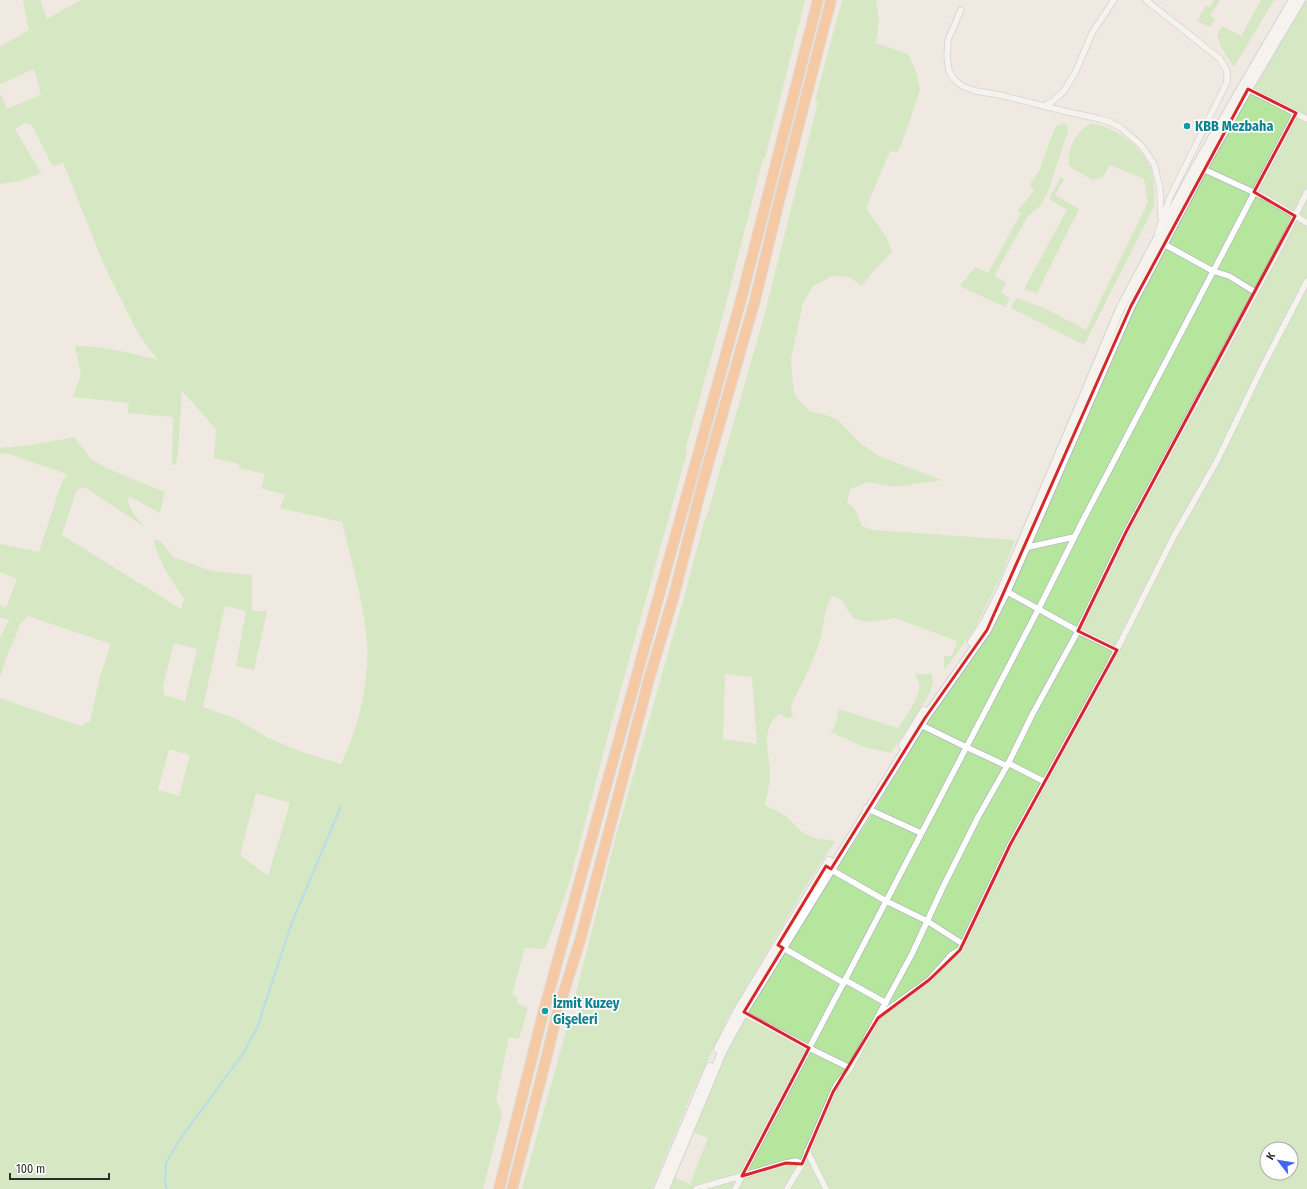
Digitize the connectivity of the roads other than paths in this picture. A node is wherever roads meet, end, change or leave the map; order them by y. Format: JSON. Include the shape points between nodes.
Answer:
{"nodes":[{"id":1,"x":818,"y":0,"type":"edge"},
{"id":2,"x":831,"y":0,"type":"edge"},
{"id":3,"x":1114,"y":0,"type":"edge"},
{"id":4,"x":1146,"y":0,"type":"edge"},
{"id":5,"x":1293,"y":0,"type":"edge"},
{"id":6,"x":1301,"y":0,"type":"edge"},
{"id":7,"x":960,"y":10,"type":"dead end"},
{"id":8,"x":1246,"y":87,"type":"junction"},
{"id":9,"x":1044,"y":106,"type":"junction"},
{"id":10,"x":1296,"y":113,"type":"junction"},
{"id":11,"x":1307,"y":119,"type":"edge"},
{"id":12,"x":1200,"y":167,"type":"junction"},
{"id":13,"x":1254,"y":192,"type":"junction"},
{"id":14,"x":1307,"y":192,"type":"edge"},
{"id":15,"x":1295,"y":216,"type":"junction"},
{"id":16,"x":1162,"y":219,"type":"junction"},
{"id":17,"x":1307,"y":223,"type":"edge"},
{"id":18,"x":1160,"y":242,"type":"junction"},
{"id":19,"x":1213,"y":271,"type":"junction"},
{"id":20,"x":1307,"y":281,"type":"edge"},
{"id":21,"x":1255,"y":292,"type":"junction"},
{"id":22,"x":1074,"y":537,"type":"junction"},
{"id":23,"x":1022,"y":548,"type":"junction"},
{"id":24,"x":1004,"y":590,"type":"junction"},
{"id":25,"x":1038,"y":610,"type":"junction"},
{"id":26,"x":1078,"y":631,"type":"junction"},
{"id":27,"x":1117,"y":650,"type":"junction"},
{"id":28,"x":919,"y":724,"type":"junction"},
{"id":29,"x":966,"y":747,"type":"junction"},
{"id":30,"x":1008,"y":764,"type":"junction"},
{"id":31,"x":1045,"y":782,"type":"junction"},
{"id":32,"x":867,"y":808,"type":"junction"},
{"id":33,"x":921,"y":833,"type":"junction"},
{"id":34,"x":828,"y":868,"type":"junction"},
{"id":35,"x":886,"y":901,"type":"junction"},
{"id":36,"x":927,"y":921,"type":"junction"},
{"id":37,"x":963,"y":944,"type":"junction"},
{"id":38,"x":780,"y":947,"type":"junction"},
{"id":39,"x":844,"y":982,"type":"junction"},
{"id":40,"x":886,"y":1003,"type":"junction"},
{"id":41,"x":741,"y":1011,"type":"junction"},
{"id":42,"x":878,"y":1018,"type":"junction"},
{"id":43,"x":809,"y":1048,"type":"junction"},
{"id":44,"x":850,"y":1068,"type":"junction"},
{"id":45,"x":807,"y":1151,"type":"junction"},
{"id":46,"x":802,"y":1164,"type":"junction"},
{"id":47,"x":742,"y":1176,"type":"junction"},
{"id":48,"x":499,"y":1189,"type":"edge"},
{"id":49,"x":512,"y":1189,"type":"edge"},
{"id":50,"x":658,"y":1189,"type":"edge"},
{"id":51,"x":665,"y":1189,"type":"edge"},
{"id":52,"x":696,"y":1189,"type":"edge"},
{"id":53,"x":735,"y":1189,"type":"edge"},
{"id":54,"x":787,"y":1189,"type":"edge"},
{"id":55,"x":826,"y":1189,"type":"edge"}],
"edges":[{"from":1,"to":48,"type":"highway","via":[[742,296],[544,1010]]},
{"from":2,"to":49,"type":"highway","via":[[755,300],[649,679],[581,937],[557,1014]]},
{"from":3,"to":9,"type":"street","via":[[1092,33],[1076,71],[1064,91]]},
{"from":4,"to":16,"type":"street","via":[[1220,59],[1227,71],[1227,82],[1220,98],[1178,179]]},
{"from":5,"to":8,"type":"main road"},
{"from":6,"to":8,"type":"main road"},
{"from":7,"to":9,"type":"street","via":[[948,40],[949,71],[954,79],[962,86],[976,91]]},
{"from":8,"to":10,"type":"street"},
{"from":8,"to":12,"type":"main road"},
{"from":9,"to":16,"type":"street","via":[[1110,122],[1142,145],[1154,164],[1160,188]]},
{"from":10,"to":11,"type":"street"},
{"from":10,"to":13,"type":"street"},
{"from":12,"to":13,"type":"street"},
{"from":12,"to":18,"type":"main road"},
{"from":13,"to":15,"type":"street"},
{"from":13,"to":19,"type":"street"},
{"from":14,"to":15,"type":"street"},
{"from":15,"to":17,"type":"street"},
{"from":15,"to":21,"type":"street"},
{"from":16,"to":18,"type":"street"},
{"from":18,"to":19,"type":"street"},
{"from":18,"to":23,"type":"main road","via":[[1120,308]]},
{"from":19,"to":21,"type":"street","via":[[1229,276]]},
{"from":19,"to":22,"type":"street"},
{"from":20,"to":27,"type":"street"},
{"from":21,"to":26,"type":"street","via":[[1126,532]]},
{"from":22,"to":23,"type":"street"},
{"from":22,"to":25,"type":"street"},
{"from":23,"to":24,"type":"main road"},
{"from":24,"to":25,"type":"street"},
{"from":24,"to":28,"type":"main road"},
{"from":25,"to":26,"type":"street"},
{"from":25,"to":29,"type":"street"},
{"from":26,"to":27,"type":"street"},
{"from":26,"to":30,"type":"street"},
{"from":27,"to":31,"type":"street"},
{"from":28,"to":29,"type":"street"},
{"from":28,"to":32,"type":"main road"},
{"from":29,"to":30,"type":"street"},
{"from":29,"to":33,"type":"street"},
{"from":30,"to":31,"type":"street"},
{"from":30,"to":36,"type":"street","via":[[978,817]]},
{"from":31,"to":37,"type":"street","via":[[1010,845]]},
{"from":32,"to":33,"type":"street"},
{"from":32,"to":34,"type":"main road"},
{"from":33,"to":35,"type":"street"},
{"from":34,"to":35,"type":"street"},
{"from":34,"to":38,"type":"main road"},
{"from":35,"to":36,"type":"street"},
{"from":35,"to":39,"type":"street"},
{"from":36,"to":37,"type":"street"},
{"from":36,"to":40,"type":"street"},
{"from":37,"to":42,"type":"street","via":[[929,980]]},
{"from":38,"to":39,"type":"street"},
{"from":38,"to":41,"type":"main road"},
{"from":39,"to":40,"type":"street"},
{"from":39,"to":43,"type":"street"},
{"from":40,"to":42,"type":"street"},
{"from":41,"to":43,"type":"street"},
{"from":41,"to":50,"type":"main road","via":[[721,1043]]},
{"from":41,"to":51,"type":"main road"},
{"from":42,"to":44,"type":"street"},
{"from":43,"to":44,"type":"street"},
{"from":43,"to":47,"type":"street"},
{"from":44,"to":45,"type":"street","via":[[837,1084]]},
{"from":45,"to":46,"type":"street"},
{"from":45,"to":55,"type":"street"},
{"from":46,"to":47,"type":"street","via":[[796,1161],[786,1163]]},
{"from":46,"to":54,"type":"street"},
{"from":47,"to":52,"type":"street"},
{"from":47,"to":53,"type":"street"}]}
